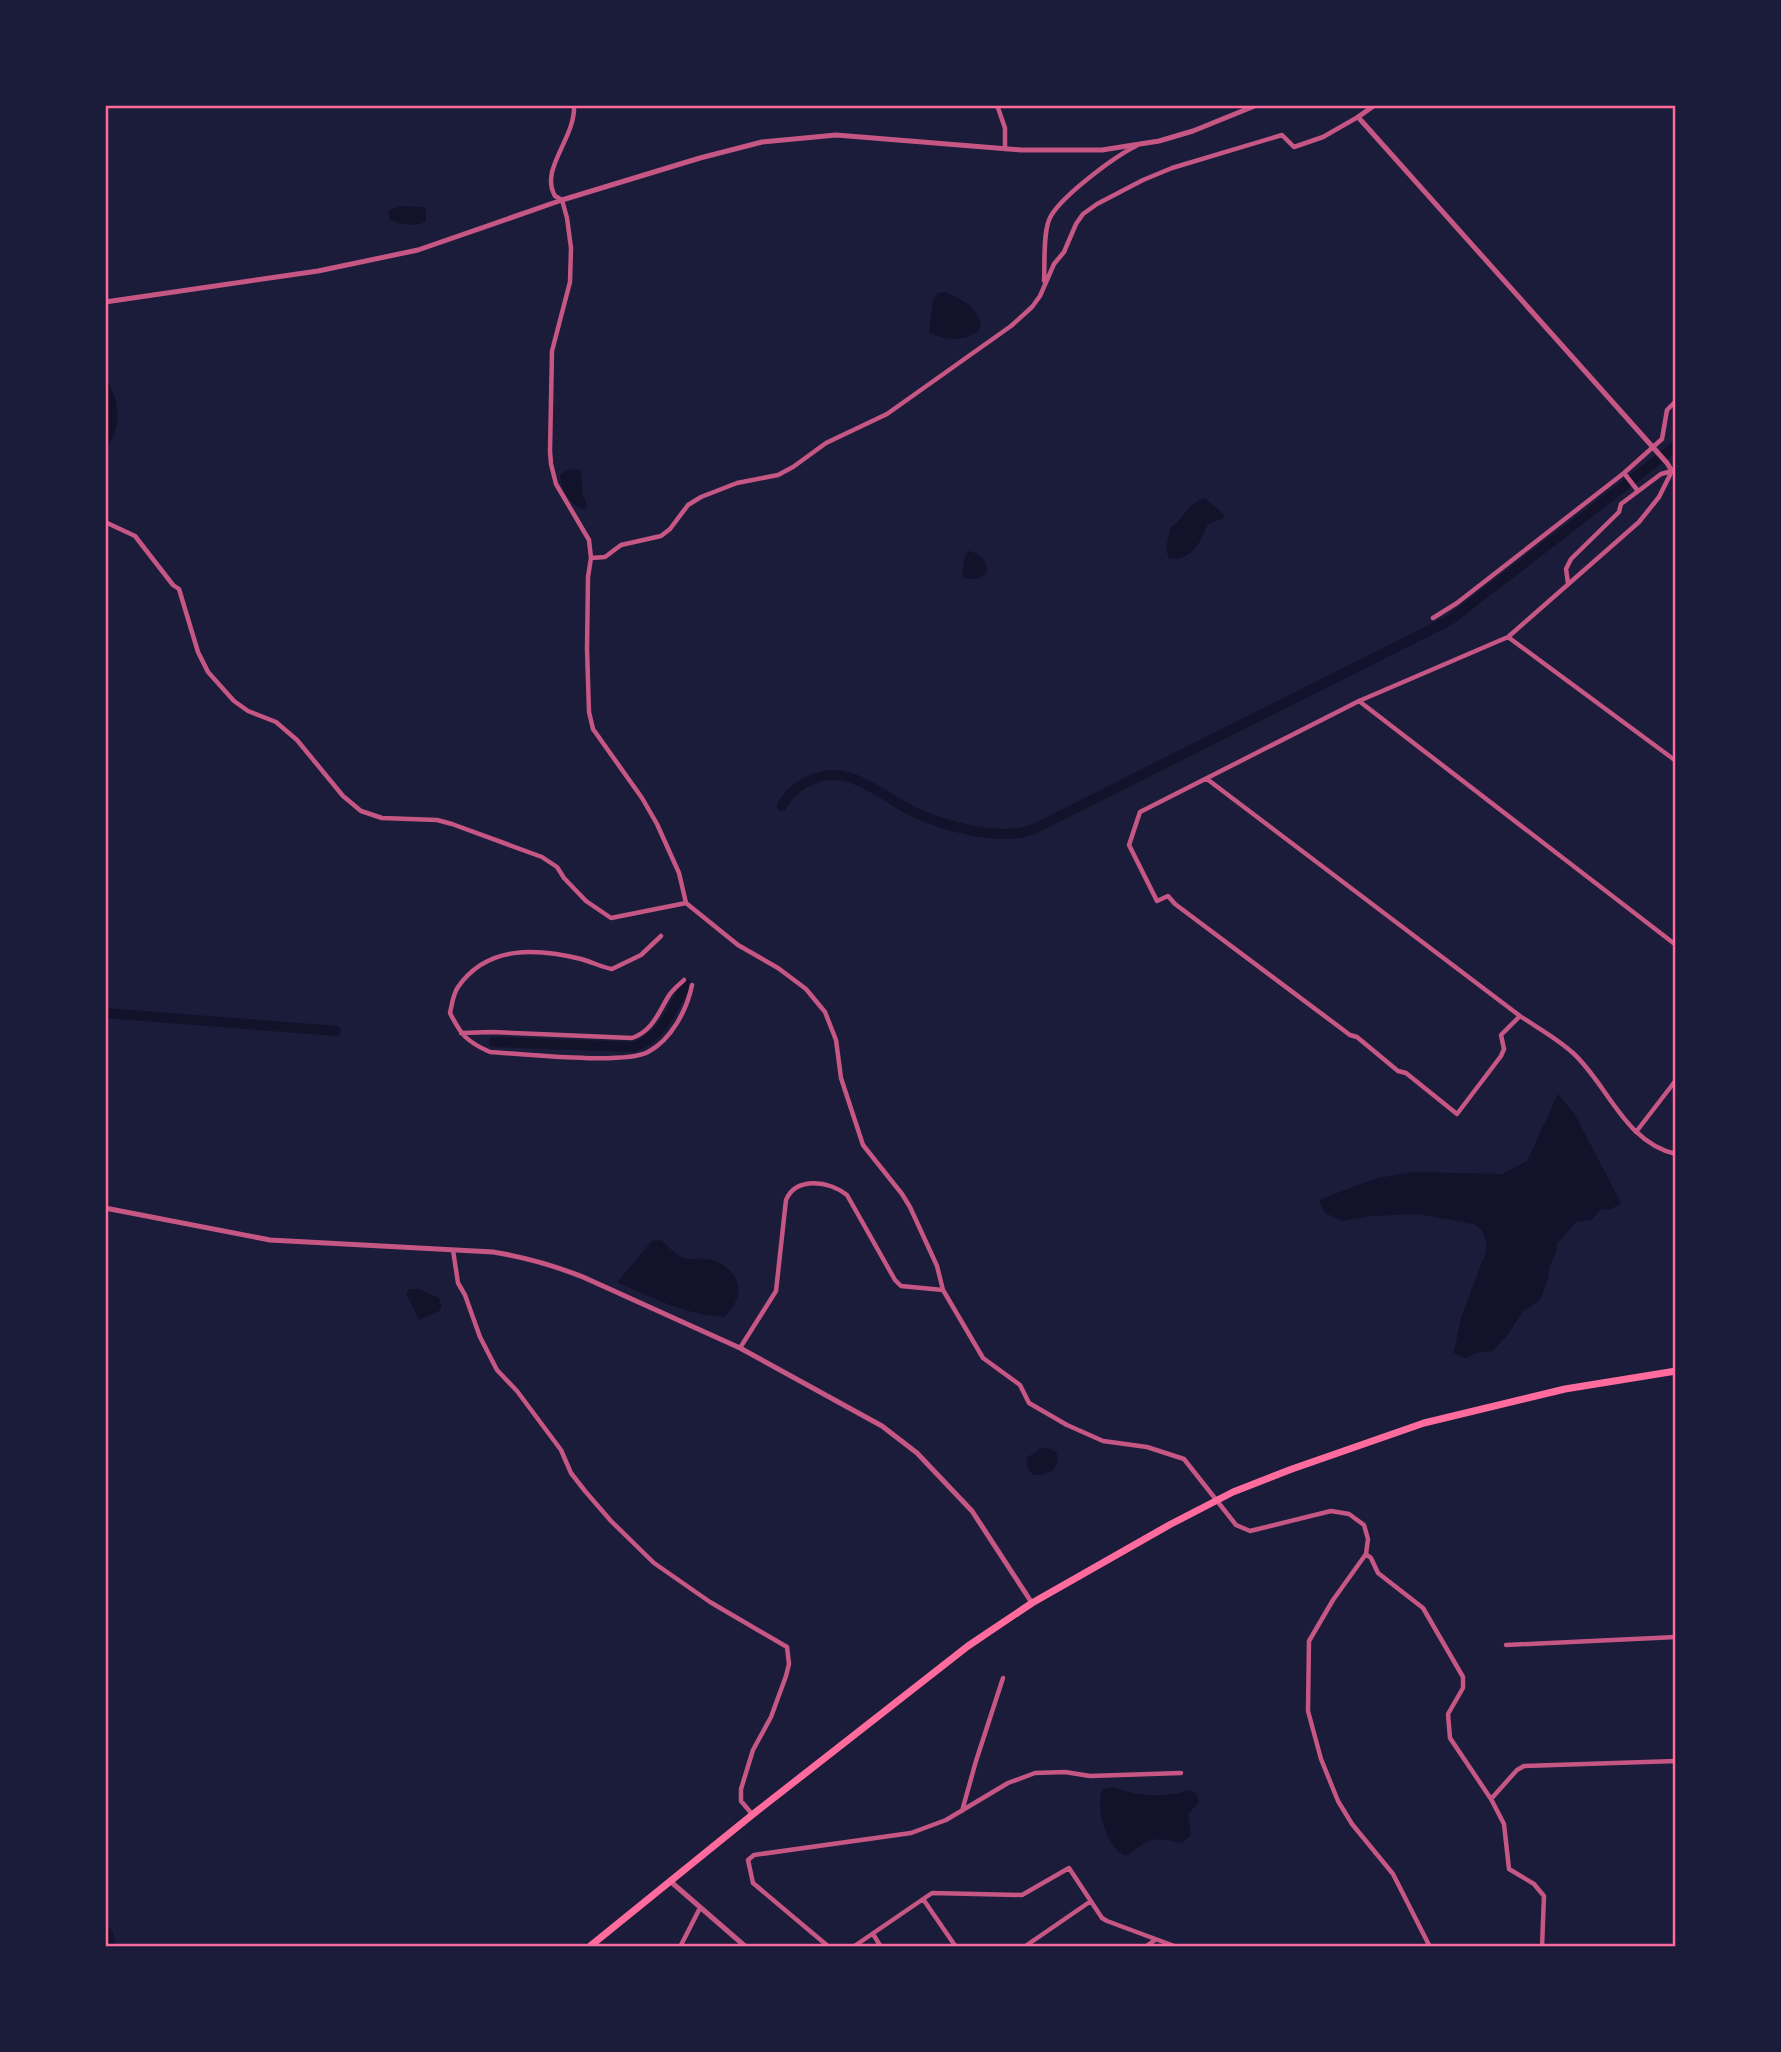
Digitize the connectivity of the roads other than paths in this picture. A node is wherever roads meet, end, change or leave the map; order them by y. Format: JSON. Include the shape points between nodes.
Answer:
{"nodes":[{"id":1,"x":574,"y":105,"type":"edge"},
{"id":2,"x":998,"y":105,"type":"edge"},
{"id":3,"x":1257,"y":105,"type":"edge"},
{"id":4,"x":1375,"y":105,"type":"edge"},
{"id":5,"x":1358,"y":117,"type":"junction"},
{"id":6,"x":1140,"y":144,"type":"junction"},
{"id":7,"x":1005,"y":149,"type":"junction"},
{"id":8,"x":562,"y":200,"type":"junction"},
{"id":9,"x":1044,"y":285,"type":"junction"},
{"id":10,"x":105,"y":302,"type":"edge"},
{"id":11,"x":1676,"y":401,"type":"edge"},
{"id":12,"x":1654,"y":448,"type":"junction"},
{"id":13,"x":1674,"y":470,"type":"edge"},
{"id":14,"x":1624,"y":473,"type":"junction"},
{"id":15,"x":1638,"y":491,"type":"junction"},
{"id":16,"x":105,"y":522,"type":"edge"},
{"id":17,"x":591,"y":558,"type":"junction"},
{"id":18,"x":1568,"y":583,"type":"junction"},
{"id":19,"x":1433,"y":618,"type":"dead end"},
{"id":20,"x":1508,"y":637,"type":"junction"},
{"id":21,"x":1359,"y":701,"type":"junction"},
{"id":22,"x":1676,"y":761,"type":"edge"},
{"id":23,"x":1207,"y":778,"type":"junction"},
{"id":24,"x":686,"y":903,"type":"junction"},
{"id":25,"x":661,"y":936,"type":"dead end"},
{"id":26,"x":1676,"y":945,"type":"edge"},
{"id":27,"x":684,"y":980,"type":"dead end"},
{"id":28,"x":692,"y":985,"type":"dead end"},
{"id":29,"x":1520,"y":1016,"type":"junction"},
{"id":30,"x":460,"y":1033,"type":"junction"},
{"id":31,"x":1676,"y":1080,"type":"edge"},
{"id":32,"x":1636,"y":1132,"type":"junction"},
{"id":33,"x":1676,"y":1154,"type":"edge"},
{"id":34,"x":105,"y":1208,"type":"edge"},
{"id":35,"x":453,"y":1250,"type":"junction"},
{"id":36,"x":943,"y":1290,"type":"junction"},
{"id":37,"x":740,"y":1348,"type":"junction"},
{"id":38,"x":1676,"y":1371,"type":"edge"},
{"id":39,"x":1366,"y":1554,"type":"junction"},
{"id":40,"x":1032,"y":1602,"type":"junction"},
{"id":41,"x":1676,"y":1637,"type":"edge"},
{"id":42,"x":1506,"y":1645,"type":"dead end"},
{"id":43,"x":1003,"y":1678,"type":"dead end"},
{"id":44,"x":1676,"y":1761,"type":"edge"},
{"id":45,"x":1181,"y":1773,"type":"dead end"},
{"id":46,"x":1491,"y":1799,"type":"junction"},
{"id":47,"x":962,"y":1811,"type":"junction"},
{"id":48,"x":752,"y":1815,"type":"junction"},
{"id":49,"x":670,"y":1881,"type":"junction"},
{"id":50,"x":923,"y":1899,"type":"junction"},
{"id":51,"x":1091,"y":1901,"type":"junction"},
{"id":52,"x":700,"y":1908,"type":"junction"},
{"id":53,"x":873,"y":1934,"type":"junction"},
{"id":54,"x":1156,"y":1939,"type":"junction"},
{"id":55,"x":589,"y":1947,"type":"edge"},
{"id":56,"x":680,"y":1947,"type":"edge"},
{"id":57,"x":746,"y":1947,"type":"edge"},
{"id":58,"x":829,"y":1947,"type":"edge"},
{"id":59,"x":853,"y":1947,"type":"edge"},
{"id":60,"x":881,"y":1947,"type":"edge"},
{"id":61,"x":956,"y":1947,"type":"edge"},
{"id":62,"x":1024,"y":1947,"type":"edge"},
{"id":63,"x":1144,"y":1947,"type":"edge"},
{"id":64,"x":1177,"y":1947,"type":"edge"},
{"id":65,"x":1430,"y":1947,"type":"edge"},
{"id":66,"x":1542,"y":1947,"type":"edge"}],
"edges":[{"from":1,"to":8,"type":"street","via":[[565,146],[549,181],[555,196]]},
{"from":2,"to":7,"type":"street"},
{"from":3,"to":6,"type":"street","via":[[1193,131]]},
{"from":4,"to":5,"type":"street"},
{"from":5,"to":9,"type":"street","via":[[1294,147],[1282,135],[1172,168],[1097,204],[1076,224]]},
{"from":5,"to":12,"type":"street"},
{"from":6,"to":7,"type":"street","via":[[1102,150]]},
{"from":6,"to":9,"type":"street","via":[[1054,209],[1047,223]]},
{"from":7,"to":8,"type":"street","via":[[881,137],[800,137],[732,149]]},
{"from":8,"to":10,"type":"street","via":[[418,250],[357,265]]},
{"from":8,"to":17,"type":"street","via":[[570,282],[552,351],[551,464],[561,493],[589,540]]},
{"from":9,"to":17,"type":"street","via":[[1032,307],[1011,326],[887,414],[826,443],[787,471],[701,496],[661,536]]},
{"from":11,"to":12,"type":"street","via":[[1667,410],[1662,439]]},
{"from":12,"to":13,"type":"street"},
{"from":12,"to":14,"type":"street"},
{"from":13,"to":15,"type":"street"},
{"from":13,"to":18,"type":"street","via":[[1639,522]]},
{"from":14,"to":15,"type":"street"},
{"from":14,"to":19,"type":"street"},
{"from":15,"to":18,"type":"street","via":[[1571,559],[1566,569]]},
{"from":16,"to":24,"type":"street","via":[[135,536],[179,589],[208,672],[234,701],[276,722],[297,740],[343,796],[361,810],[382,818],[437,820],[542,858],[586,901],[611,918]]},
{"from":17,"to":24,"type":"street","via":[[587,649],[593,729],[657,824],[680,873]]},
{"from":18,"to":20,"type":"street"},
{"from":20,"to":21,"type":"street"},
{"from":20,"to":22,"type":"street"},
{"from":21,"to":23,"type":"street"},
{"from":21,"to":26,"type":"street"},
{"from":23,"to":29,"type":"street"},
{"from":23,"to":29,"type":"street","via":[[1140,812],[1129,845],[1157,901],[1168,896],[1457,1114],[1501,1056],[1501,1035]]},
{"from":24,"to":36,"type":"street","via":[[806,989],[825,1012],[863,1144],[910,1207]]},
{"from":25,"to":30,"type":"street","via":[[641,955],[612,970],[576,958],[542,954],[499,954],[482,962],[456,989],[450,1013]]},
{"from":27,"to":30,"type":"street","via":[[646,1031],[632,1038]]},
{"from":28,"to":30,"type":"street","via":[[672,1031],[659,1045],[635,1057],[490,1052]]},
{"from":29,"to":32,"type":"street","via":[[1574,1054]]},
{"from":31,"to":32,"type":"street"},
{"from":32,"to":33,"type":"street"},
{"from":34,"to":35,"type":"street","via":[[270,1240]]},
{"from":35,"to":37,"type":"street","via":[[513,1255],[556,1266]]},
{"from":35,"to":48,"type":"street","via":[[458,1283],[498,1370],[561,1450],[585,1492],[654,1563],[787,1647],[786,1676],[741,1789],[741,1801]]},
{"from":36,"to":37,"type":"street","via":[[901,1286],[847,1195],[836,1186],[804,1183],[790,1191],[786,1200],[776,1291]]},
{"from":36,"to":39,"type":"street","via":[[983,1359],[1020,1385],[1029,1403],[1103,1440],[1184,1459],[1236,1525],[1256,1531],[1341,1511],[1364,1525]]},
{"from":37,"to":40,"type":"street","via":[[860,1413],[917,1453],[972,1511]]},
{"from":38,"to":40,"type":"highway","via":[[1515,1399],[1349,1448],[1221,1499]]},
{"from":39,"to":46,"type":"street","via":[[1378,1573],[1423,1608],[1463,1677],[1463,1688],[1448,1714],[1450,1738]]},
{"from":39,"to":65,"type":"street","via":[[1308,1641],[1308,1711],[1338,1801],[1393,1874]]},
{"from":40,"to":48,"type":"highway","via":[[958,1653]]},
{"from":41,"to":42,"type":"street"},
{"from":43,"to":47,"type":"street"},
{"from":44,"to":46,"type":"street","via":[[1524,1766]]},
{"from":45,"to":47,"type":"street","via":[[1035,1773],[1008,1783]]},
{"from":46,"to":66,"type":"street","via":[[1504,1824],[1509,1869],[1544,1896]]},
{"from":47,"to":58,"type":"street","via":[[901,1835],[754,1855],[748,1860],[753,1883]]},
{"from":48,"to":49,"type":"highway"},
{"from":49,"to":52,"type":"street"},
{"from":49,"to":55,"type":"highway"},
{"from":50,"to":51,"type":"street","via":[[932,1893],[1022,1895],[1069,1868]]},
{"from":50,"to":53,"type":"street"},
{"from":50,"to":61,"type":"street"},
{"from":51,"to":54,"type":"street","via":[[1107,1921]]},
{"from":51,"to":62,"type":"street"},
{"from":52,"to":56,"type":"street"},
{"from":52,"to":57,"type":"street"},
{"from":53,"to":59,"type":"street"},
{"from":53,"to":60,"type":"street"},
{"from":54,"to":63,"type":"street"},
{"from":54,"to":64,"type":"street"}]}
